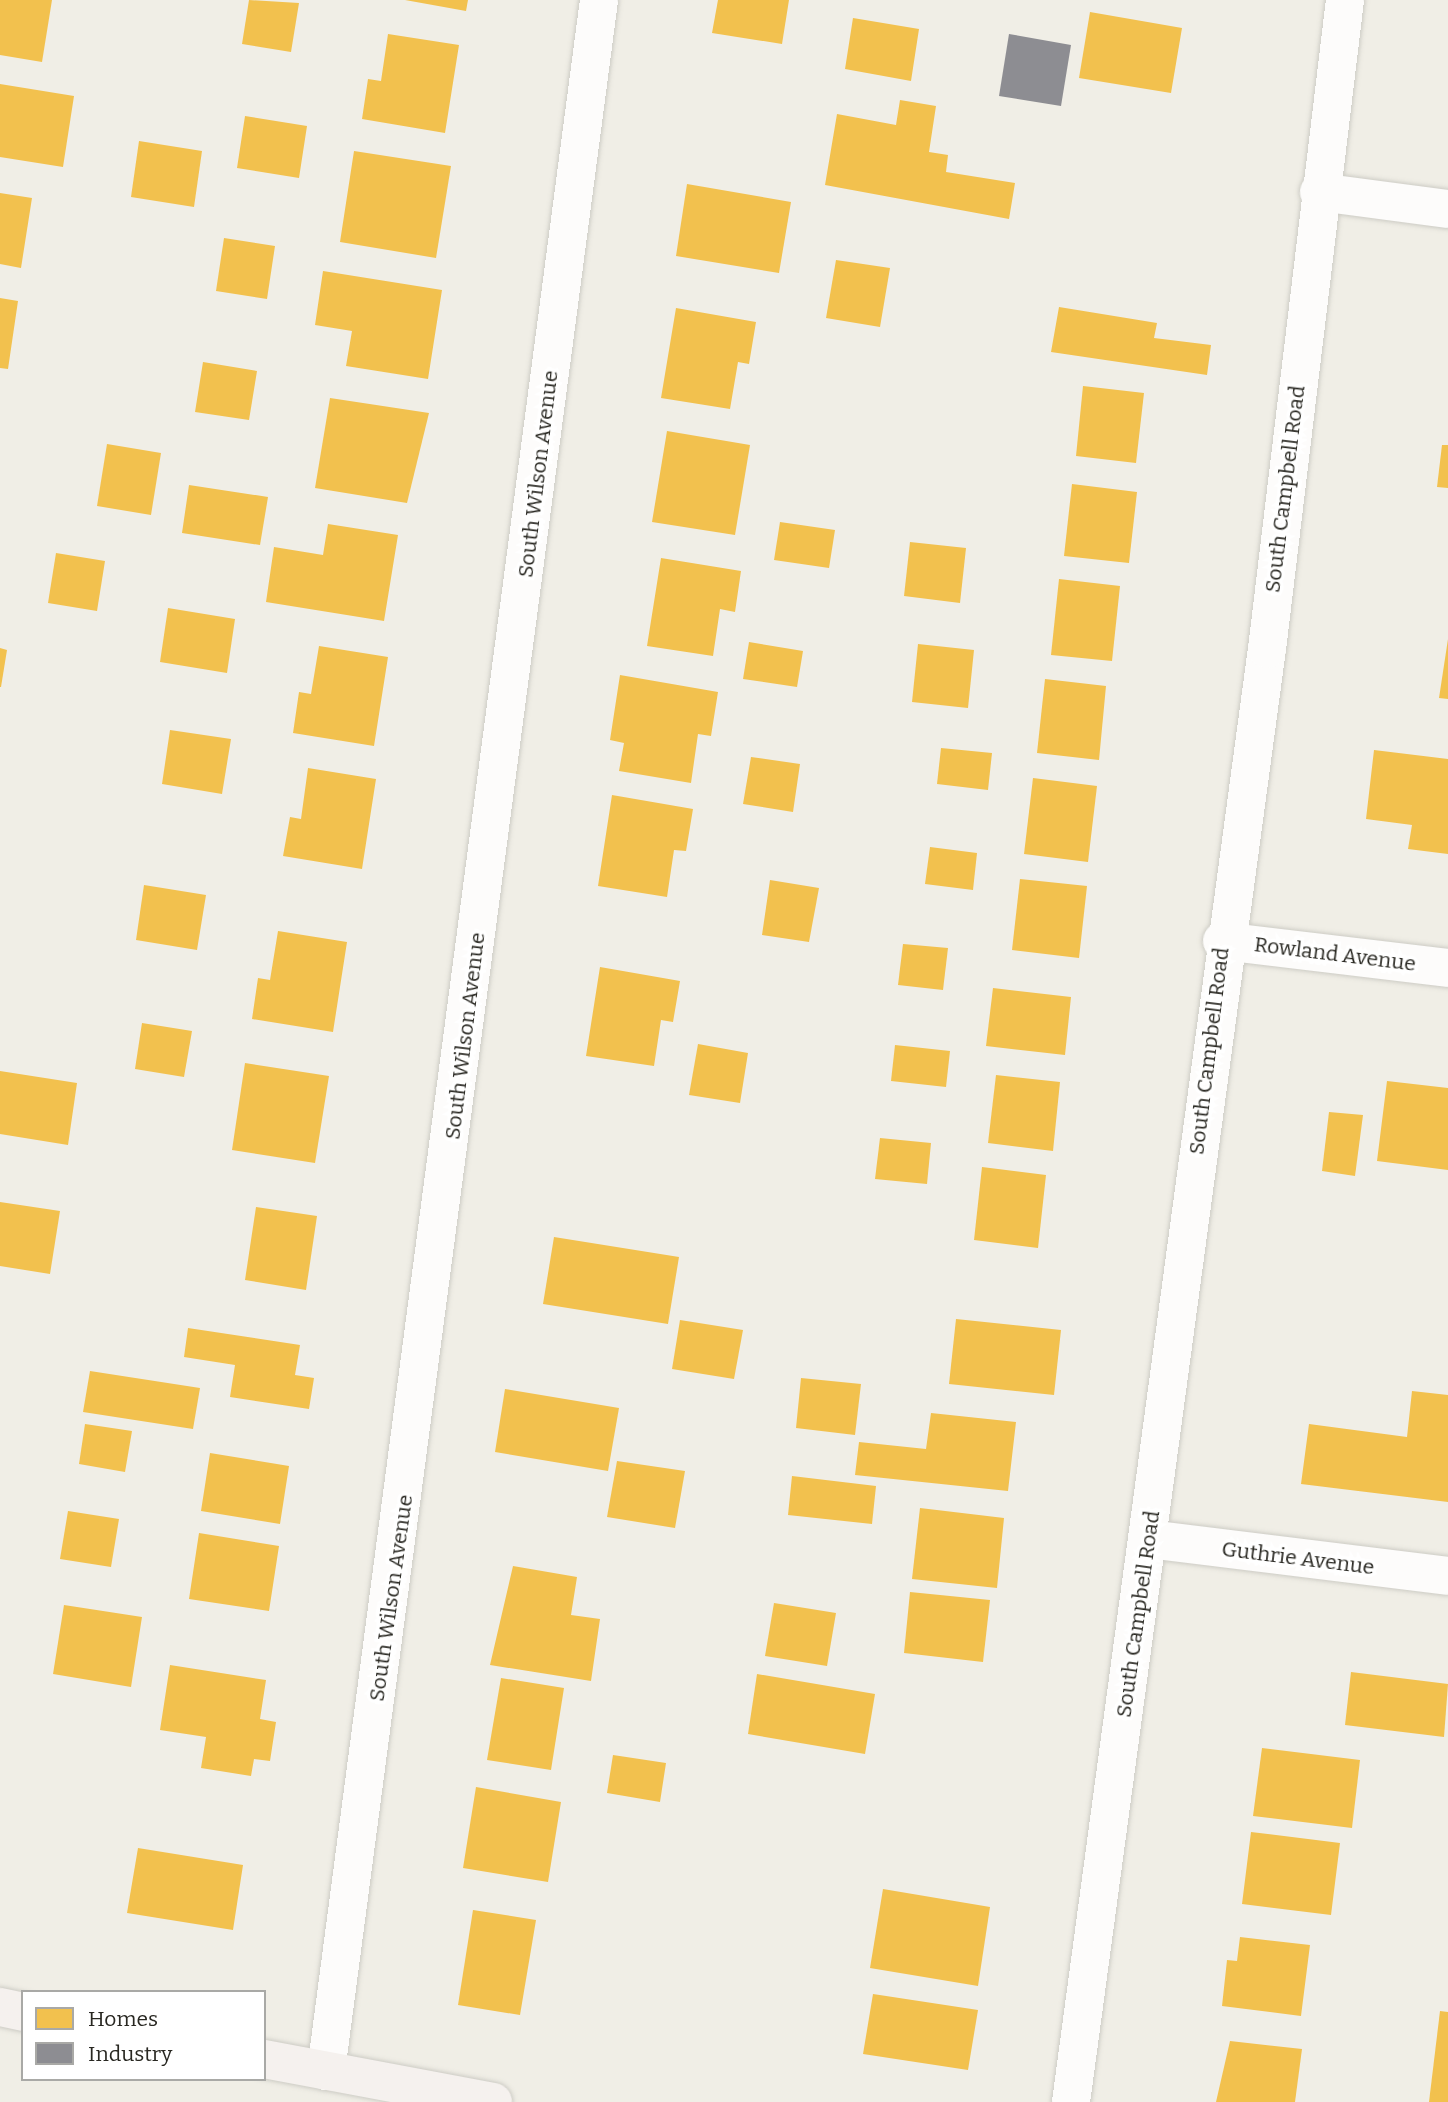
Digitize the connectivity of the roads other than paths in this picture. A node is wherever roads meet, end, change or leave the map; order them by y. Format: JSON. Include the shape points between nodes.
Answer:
{"nodes":[{"id":1,"x":599,"y":0,"type":"edge"},
{"id":2,"x":1345,"y":0,"type":"edge"},
{"id":3,"x":1319,"y":192,"type":"junction"},
{"id":4,"x":1448,"y":209,"type":"edge"},
{"id":5,"x":1222,"y":941,"type":"junction"},
{"id":6,"x":1448,"y":968,"type":"edge"},
{"id":7,"x":1148,"y":1539,"type":"junction"},
{"id":8,"x":1448,"y":1576,"type":"edge"},
{"id":9,"x":0,"y":2007,"type":"edge"},
{"id":10,"x":21,"y":2012,"type":"edge"},
{"id":11,"x":266,"y":2059,"type":"edge"},
{"id":12,"x":326,"y":2071,"type":"junction"},
{"id":13,"x":493,"y":2102,"type":"edge"},
{"id":14,"x":1071,"y":2102,"type":"edge"}],
"edges":[{"from":1,"to":12,"type":"street","name":"South Wilson Avenue"},
{"from":2,"to":3,"type":"street","name":"South Campbell Road"},
{"from":3,"to":4,"type":"street"},
{"from":3,"to":5,"type":"street","name":"South Campbell Road","via":[[1267,649]]},
{"from":5,"to":6,"type":"street","name":"Rowland Avenue"},
{"from":5,"to":7,"type":"street","name":"South Campbell Road"},
{"from":7,"to":8,"type":"street","name":"Guthrie Avenue"},
{"from":7,"to":14,"type":"street","name":"South Campbell Road"},
{"from":9,"to":10,"type":"main road"},
{"from":11,"to":12,"type":"main road"},
{"from":12,"to":13,"type":"main road"}]}
